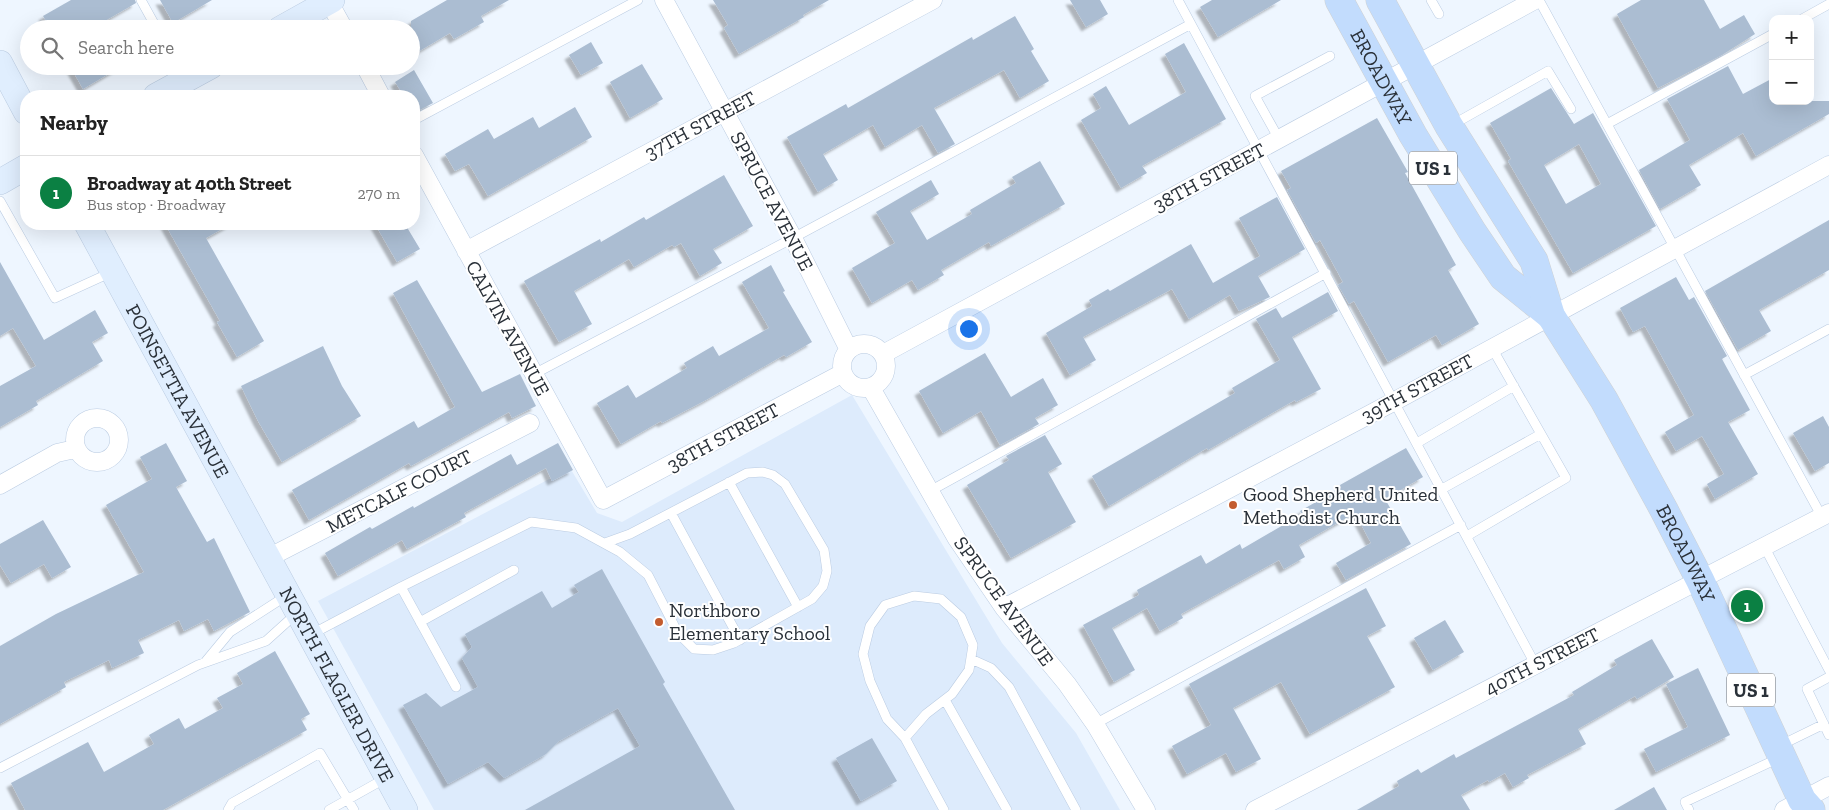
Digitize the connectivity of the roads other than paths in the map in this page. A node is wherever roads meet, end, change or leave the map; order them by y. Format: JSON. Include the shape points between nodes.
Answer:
{"nodes":[{"id":1,"x":141,"y":0,"type":"edge"},
{"id":2,"x":638,"y":0,"type":"edge"},
{"id":3,"x":664,"y":0,"type":"edge"},
{"id":4,"x":934,"y":0,"type":"edge"},
{"id":5,"x":1178,"y":0,"type":"edge"},
{"id":6,"x":1339,"y":0,"type":"edge"},
{"id":7,"x":1380,"y":0,"type":"edge"},
{"id":8,"x":1431,"y":0,"type":"edge"},
{"id":9,"x":1535,"y":0,"type":"edge"},
{"id":10,"x":1539,"y":0,"type":"edge"},
{"id":11,"x":331,"y":1,"type":"edge"},
{"id":12,"x":1829,"y":4,"type":"edge"},
{"id":13,"x":1439,"y":14,"type":"dead end"},
{"id":14,"x":1809,"y":15,"type":"edge"},
{"id":15,"x":152,"y":20,"type":"edge"},
{"id":16,"x":296,"y":20,"type":"edge"},
{"id":17,"x":340,"y":20,"type":"edge"},
{"id":18,"x":1191,"y":24,"type":"junction"},
{"id":19,"x":1769,"y":36,"type":"edge"},
{"id":20,"x":1330,"y":56,"type":"dead end"},
{"id":21,"x":0,"y":63,"type":"edge"},
{"id":22,"x":1415,"y":65,"type":"junction"},
{"id":23,"x":188,"y":75,"type":"edge"},
{"id":24,"x":370,"y":75,"type":"edge"},
{"id":25,"x":1384,"y":82,"type":"junction"},
{"id":26,"x":165,"y":90,"type":"edge"},
{"id":27,"x":378,"y":90,"type":"edge"},
{"id":28,"x":20,"y":101,"type":"edge"},
{"id":29,"x":1571,"y":109,"type":"dead end"},
{"id":30,"x":724,"y":112,"type":"junction"},
{"id":31,"x":420,"y":117,"type":"edge"},
{"id":32,"x":1607,"y":124,"type":"junction"},
{"id":33,"x":1449,"y":126,"type":"junction"},
{"id":34,"x":1279,"y":139,"type":"junction"},
{"id":35,"x":1259,"y":150,"type":"junction"},
{"id":36,"x":1829,"y":165,"type":"edge"},
{"id":37,"x":420,"y":167,"type":"edge"},
{"id":38,"x":20,"y":170,"type":"edge"},
{"id":39,"x":0,"y":182,"type":"edge"},
{"id":40,"x":0,"y":201,"type":"edge"},
{"id":41,"x":90,"y":230,"type":"edge"},
{"id":42,"x":793,"y":238,"type":"junction"},
{"id":43,"x":1675,"y":249,"type":"junction"},
{"id":44,"x":466,"y":251,"type":"junction"},
{"id":45,"x":113,"y":271,"type":"junction"},
{"id":46,"x":1326,"y":274,"type":"junction"},
{"id":47,"x":1551,"y":316,"type":"junction"},
{"id":48,"x":1829,"y":329,"type":"edge"},
{"id":49,"x":1492,"y":348,"type":"junction"},
{"id":50,"x":849,"y":350,"type":"junction"},
{"id":51,"x":883,"y":354,"type":"junction"},
{"id":52,"x":843,"y":373,"type":"junction"},
{"id":53,"x":534,"y":374,"type":"junction"},
{"id":54,"x":1744,"y":375,"type":"junction"},
{"id":55,"x":1514,"y":386,"type":"junction"},
{"id":56,"x":871,"y":388,"type":"junction"},
{"id":57,"x":1395,"y":401,"type":"junction"},
{"id":58,"x":530,"y":423,"type":"dead end"},
{"id":59,"x":1541,"y":434,"type":"junction"},
{"id":60,"x":1417,"y":443,"type":"junction"},
{"id":61,"x":76,"y":449,"type":"dead end"},
{"id":62,"x":729,"y":482,"type":"junction"},
{"id":63,"x":0,"y":485,"type":"edge"},
{"id":64,"x":1442,"y":489,"type":"junction"},
{"id":65,"x":930,"y":491,"type":"junction"},
{"id":66,"x":603,"y":500,"type":"joint"},
{"id":67,"x":671,"y":513,"type":"junction"},
{"id":68,"x":1825,"y":515,"type":"edge"},
{"id":69,"x":1461,"y":524,"type":"junction"},
{"id":70,"x":1467,"y":536,"type":"junction"},
{"id":71,"x":604,"y":543,"type":"junction"},
{"id":72,"x":1764,"y":546,"type":"junction"},
{"id":73,"x":268,"y":558,"type":"junction"},
{"id":74,"x":514,"y":570,"type":"dead end"},
{"id":75,"x":1700,"y":580,"type":"junction"},
{"id":76,"x":401,"y":587,"type":"junction"},
{"id":77,"x":293,"y":603,"type":"junction"},
{"id":78,"x":798,"y":607,"type":"junction"},
{"id":79,"x":1004,"y":608,"type":"junction"},
{"id":80,"x":420,"y":622,"type":"junction"},
{"id":81,"x":310,"y":635,"type":"junction"},
{"id":82,"x":740,"y":640,"type":"junction"},
{"id":83,"x":970,"y":659,"type":"junction"},
{"id":84,"x":206,"y":662,"type":"junction"},
{"id":85,"x":1535,"y":664,"type":"junction"},
{"id":86,"x":1829,"y":670,"type":"edge"},
{"id":87,"x":1829,"y":677,"type":"edge"},
{"id":88,"x":456,"y":687,"type":"dead end"},
{"id":89,"x":945,"y":700,"type":"junction"},
{"id":90,"x":1094,"y":724,"type":"junction"},
{"id":91,"x":1824,"y":724,"type":"junction"},
{"id":92,"x":1829,"y":735,"type":"edge"},
{"id":93,"x":905,"y":738,"type":"junction"},
{"id":94,"x":1780,"y":752,"type":"junction"},
{"id":95,"x":0,"y":768,"type":"edge"},
{"id":96,"x":387,"y":778,"type":"junction"},
{"id":97,"x":1829,"y":786,"type":"edge"},
{"id":98,"x":348,"y":800,"type":"junction"},
{"id":99,"x":1800,"y":808,"type":"edge"},
{"id":100,"x":228,"y":810,"type":"edge"},
{"id":101,"x":330,"y":810,"type":"edge"},
{"id":102,"x":354,"y":810,"type":"edge"},
{"id":103,"x":405,"y":810,"type":"edge"},
{"id":104,"x":944,"y":810,"type":"edge"},
{"id":105,"x":1007,"y":810,"type":"edge"},
{"id":106,"x":1076,"y":810,"type":"edge"},
{"id":107,"x":1146,"y":810,"type":"edge"},
{"id":108,"x":1255,"y":810,"type":"edge"},
{"id":109,"x":1689,"y":810,"type":"edge"}],
"edges":[{"from":1,"to":15,"type":"lane"},
{"from":2,"to":31,"type":"lane"},
{"from":3,"to":30,"type":"street","name":"SPRUCE AVENUE"},
{"from":4,"to":30,"type":"street","name":"37TH STREET"},
{"from":5,"to":18,"type":"lane"},
{"from":6,"to":25,"type":"main road","name":"BROADWAY","number":"US 1"},
{"from":7,"to":22,"type":"main road","name":"BROADWAY","number":"US 1"},
{"from":8,"to":13,"type":"lane"},
{"from":9,"to":22,"type":"street","name":"38TH STREET"},
{"from":10,"to":32,"type":"lane"},
{"from":11,"to":16,"type":"street"},
{"from":11,"to":17,"type":"street"},
{"from":12,"to":14,"type":"lane"},
{"from":18,"to":35,"type":"lane"},
{"from":18,"to":42,"type":"lane"},
{"from":19,"to":32,"type":"lane"},
{"from":20,"to":34,"type":"lane","via":[[1255,96]]},
{"from":21,"to":28,"type":"street"},
{"from":22,"to":25,"type":"street","name":"38TH STREET"},
{"from":22,"to":33,"type":"main road","name":"BROADWAY","number":"US 1"},
{"from":23,"to":26,"type":"street"},
{"from":24,"to":27,"type":"street"},
{"from":25,"to":34,"type":"street","name":"38TH STREET"},
{"from":25,"to":47,"type":"main road","name":"BROADWAY","number":"US 1","via":[[1442,183],[1503,277]]},
{"from":29,"to":33,"type":"lane","via":[[1548,71]]},
{"from":30,"to":42,"type":"street","name":"SPRUCE AVENUE"},
{"from":30,"to":44,"type":"street","name":"37TH STREET"},
{"from":32,"to":43,"type":"lane"},
{"from":33,"to":47,"type":"main road","name":"BROADWAY","number":"US 1","via":[[1534,261]]},
{"from":34,"to":35,"type":"street","name":"38TH STREET"},
{"from":35,"to":46,"type":"lane"},
{"from":35,"to":51,"type":"street","name":"38TH STREET"},
{"from":36,"to":43,"type":"street","name":"39TH STREET"},
{"from":37,"to":44,"type":"street","name":"CALVIN AVENUE"},
{"from":38,"to":39,"type":"street"},
{"from":40,"to":45,"type":"lane","via":[[55,298]]},
{"from":41,"to":45,"type":"street","name":"POINSETTIA AVENUE"},
{"from":42,"to":50,"type":"street","name":"SPRUCE AVENUE"},
{"from":42,"to":53,"type":"lane"},
{"from":43,"to":47,"type":"street","name":"39TH STREET"},
{"from":43,"to":54,"type":"lane"},
{"from":44,"to":53,"type":"street","name":"CALVIN AVENUE"},
{"from":45,"to":73,"type":"street","name":"POINSETTIA AVENUE"},
{"from":46,"to":57,"type":"lane"},
{"from":46,"to":65,"type":"lane"},
{"from":47,"to":49,"type":"street","name":"39TH STREET"},
{"from":47,"to":75,"type":"main road","name":"BROADWAY","number":"US 1","via":[[1630,446]]},
{"from":48,"to":54,"type":"lane"},
{"from":49,"to":55,"type":"lane"},
{"from":49,"to":57,"type":"street","name":"39TH STREET"},
{"from":50,"to":51,"type":"street","via":[[863,344],[877,348]]},
{"from":50,"to":52,"type":"street","via":[[842,360]]},
{"from":51,"to":56,"type":"street","via":[[886,374]]},
{"from":52,"to":56,"type":"street","via":[[846,380],[857,388]]},
{"from":52,"to":66,"type":"street","name":"38TH STREET"},
{"from":53,"to":66,"type":"street","name":"CALVIN AVENUE"},
{"from":54,"to":68,"type":"lane"},
{"from":55,"to":59,"type":"lane"},
{"from":55,"to":60,"type":"lane"},
{"from":56,"to":65,"type":"street","name":"SPRUCE AVENUE"},
{"from":57,"to":60,"type":"lane"},
{"from":57,"to":79,"type":"street","name":"39TH STREET"},
{"from":58,"to":73,"type":"street","name":"METCALF COURT"},
{"from":59,"to":64,"type":"lane"},
{"from":59,"to":70,"type":"lane","via":[[1566,478]]},
{"from":60,"to":64,"type":"lane"},
{"from":61,"to":63,"type":"street","via":[[58,453]]},
{"from":62,"to":67,"type":"lane"},
{"from":62,"to":78,"type":"lane"},
{"from":62,"to":78,"type":"lane","via":[[747,473],[773,475],[785,484],[824,550],[827,571],[823,586],[812,599]]},
{"from":64,"to":69,"type":"lane"},
{"from":65,"to":79,"type":"street","name":"SPRUCE AVENUE","via":[[957,540]]},
{"from":67,"to":71,"type":"lane"},
{"from":67,"to":82,"type":"lane"},
{"from":68,"to":72,"type":"street","name":"40TH STREET"},
{"from":69,"to":70,"type":"lane"},
{"from":69,"to":90,"type":"lane"},
{"from":70,"to":85,"type":"lane"},
{"from":71,"to":76,"type":"lane","via":[[576,528],[532,522]]},
{"from":71,"to":82,"type":"lane","via":[[648,575],[678,633],[694,649],[713,650]]},
{"from":72,"to":75,"type":"street","name":"40TH STREET"},
{"from":72,"to":86,"type":"lane"},
{"from":73,"to":77,"type":"street","name":"NORTH FLAGLER DRIVE"},
{"from":74,"to":80,"type":"lane"},
{"from":75,"to":85,"type":"street","name":"40TH STREET"},
{"from":75,"to":94,"type":"main road","name":"BROADWAY","number":"US 1"},
{"from":76,"to":80,"type":"lane"},
{"from":76,"to":81,"type":"lane"},
{"from":77,"to":81,"type":"street","name":"NORTH FLAGLER DRIVE"},
{"from":77,"to":84,"type":"lane","via":[[230,632]]},
{"from":77,"to":84,"type":"lane","via":[[266,641]]},
{"from":78,"to":82,"type":"lane"},
{"from":79,"to":90,"type":"street","name":"SPRUCE AVENUE","via":[[1067,684]]},
{"from":80,"to":88,"type":"lane"},
{"from":81,"to":96,"type":"street","name":"NORTH FLAGLER DRIVE"},
{"from":83,"to":89,"type":"lane","via":[[969,670]]},
{"from":83,"to":93,"type":"lane","via":[[973,645],[961,617],[941,600],[914,596],[884,605],[870,626],[863,654],[870,681],[887,719]]},
{"from":83,"to":106,"type":"lane","via":[[991,668],[1009,687]]},
{"from":84,"to":95,"type":"lane"},
{"from":85,"to":108,"type":"street","name":"40TH STREET"},
{"from":87,"to":91,"type":"lane","via":[[1808,689]]},
{"from":89,"to":93,"type":"lane","via":[[926,714]]},
{"from":89,"to":105,"type":"lane"},
{"from":90,"to":107,"type":"street","name":"SPRUCE AVENUE"},
{"from":91,"to":92,"type":"lane"},
{"from":91,"to":94,"type":"lane"},
{"from":93,"to":104,"type":"lane"},
{"from":94,"to":99,"type":"main road","name":"BROADWAY","number":"US 1"},
{"from":94,"to":109,"type":"lane","via":[[1685,802]]},
{"from":96,"to":98,"type":"lane"},
{"from":96,"to":103,"type":"street","name":"NORTH FLAGLER DRIVE"},
{"from":97,"to":99,"type":"street"},
{"from":98,"to":100,"type":"lane","via":[[320,754],[232,803]]},
{"from":98,"to":101,"type":"lane"},
{"from":98,"to":102,"type":"lane"}]}
